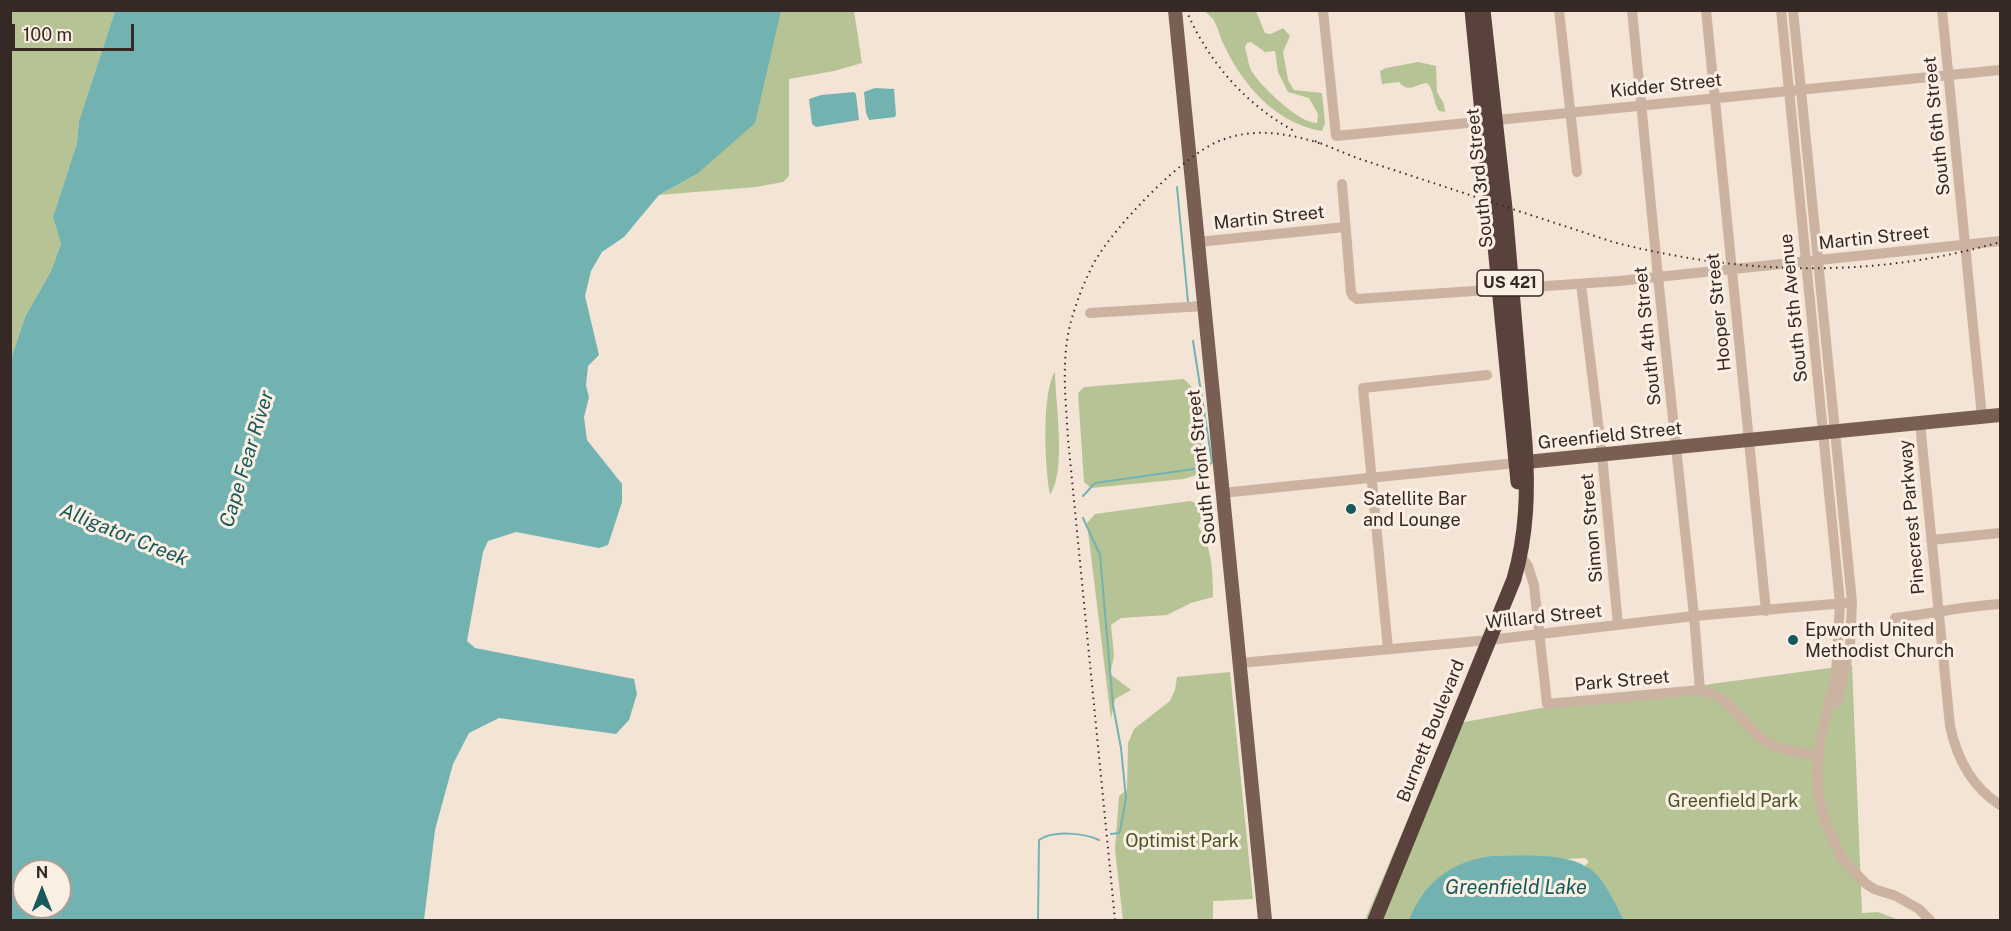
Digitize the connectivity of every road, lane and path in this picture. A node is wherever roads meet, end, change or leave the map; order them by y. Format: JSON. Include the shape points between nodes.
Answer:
{"nodes":[{"id":1,"x":1175,"y":10,"type":"edge"},
{"id":2,"x":1323,"y":10,"type":"edge"},
{"id":3,"x":1472,"y":10,"type":"edge"},
{"id":4,"x":1483,"y":10,"type":"edge"},
{"id":5,"x":1559,"y":10,"type":"edge"},
{"id":6,"x":1632,"y":10,"type":"edge"},
{"id":7,"x":1706,"y":10,"type":"edge"},
{"id":8,"x":1781,"y":10,"type":"edge"},
{"id":9,"x":1793,"y":10,"type":"edge"},
{"id":10,"x":1942,"y":10,"type":"edge"},
{"id":11,"x":2001,"y":70,"type":"edge"},
{"id":12,"x":1948,"y":75,"type":"junction"},
{"id":13,"x":1801,"y":90,"type":"junction"},
{"id":14,"x":1789,"y":91,"type":"junction"},
{"id":15,"x":1715,"y":98,"type":"junction"},
{"id":16,"x":1641,"y":106,"type":"junction"},
{"id":17,"x":1570,"y":112,"type":"junction"},
{"id":18,"x":1488,"y":121,"type":"junction"},
{"id":19,"x":1577,"y":172,"type":"dead end"},
{"id":20,"x":1342,"y":184,"type":"dead end"},
{"id":21,"x":1345,"y":227,"type":"junction"},
{"id":22,"x":2001,"y":241,"type":"edge"},
{"id":23,"x":1198,"y":242,"type":"junction"},
{"id":24,"x":1965,"y":246,"type":"junction"},
{"id":25,"x":1818,"y":260,"type":"junction"},
{"id":26,"x":1806,"y":261,"type":"junction"},
{"id":27,"x":1731,"y":269,"type":"junction"},
{"id":28,"x":1658,"y":277,"type":"junction"},
{"id":29,"x":1581,"y":284,"type":"junction"},
{"id":30,"x":1505,"y":289,"type":"junction"},
{"id":31,"x":1204,"y":306,"type":"junction"},
{"id":32,"x":1090,"y":313,"type":"dead end"},
{"id":33,"x":1487,"y":375,"type":"dead end"},
{"id":34,"x":2001,"y":415,"type":"edge"},
{"id":35,"x":1982,"y":417,"type":"junction"},
{"id":36,"x":1920,"y":423,"type":"junction"},
{"id":37,"x":1829,"y":433,"type":"junction"},
{"id":38,"x":1750,"y":440,"type":"junction"},
{"id":39,"x":1677,"y":447,"type":"junction"},
{"id":40,"x":1602,"y":455,"type":"junction"},
{"id":41,"x":1521,"y":462,"type":"junction"},
{"id":42,"x":1370,"y":478,"type":"junction"},
{"id":43,"x":1222,"y":493,"type":"junction"},
{"id":44,"x":2001,"y":533,"type":"edge"},
{"id":45,"x":1931,"y":540,"type":"junction"},
{"id":46,"x":1521,"y":556,"type":"junction"},
{"id":47,"x":1852,"y":602,"type":"junction"},
{"id":48,"x":1840,"y":603,"type":"junction"},
{"id":49,"x":2001,"y":604,"type":"edge"},
{"id":50,"x":1766,"y":611,"type":"junction"},
{"id":51,"x":1938,"y":614,"type":"junction"},
{"id":52,"x":1694,"y":616,"type":"junction"},
{"id":53,"x":1895,"y":618,"type":"dead end"},
{"id":54,"x":1618,"y":625,"type":"junction"},
{"id":55,"x":1540,"y":632,"type":"junction"},
{"id":56,"x":1489,"y":640,"type":"junction"},
{"id":57,"x":1388,"y":649,"type":"junction"},
{"id":58,"x":1240,"y":663,"type":"junction"},
{"id":59,"x":1700,"y":690,"type":"junction"},
{"id":60,"x":1819,"y":756,"type":"junction"},
{"id":61,"x":2001,"y":805,"type":"edge"},
{"id":62,"x":1265,"y":921,"type":"edge"},
{"id":63,"x":1375,"y":921,"type":"edge"},
{"id":64,"x":1930,"y":921,"type":"edge"}],
"edges":[{"from":1,"to":23,"type":"main road","name":"South Front Street"},
{"from":2,"to":18,"type":"street","name":"Kidder Street","via":[[1336,136]]},
{"from":3,"to":18,"type":"highway","name":"South 3rd Street","number":"US 421"},
{"from":4,"to":18,"type":"highway","name":"South 3rd Street","number":"US 421"},
{"from":5,"to":17,"type":"street"},
{"from":6,"to":16,"type":"street","name":"South 4th Street"},
{"from":7,"to":15,"type":"street","name":"Hooper Street"},
{"from":8,"to":14,"type":"street","name":"South 5th Avenue"},
{"from":9,"to":13,"type":"street","name":"South 5th Avenue"},
{"from":10,"to":12,"type":"street","name":"South 6th Street"},
{"from":11,"to":12,"type":"street","name":"Kidder Street"},
{"from":12,"to":13,"type":"street","name":"Kidder Street"},
{"from":12,"to":24,"type":"street","name":"South 6th Street"},
{"from":13,"to":14,"type":"street","name":"Kidder Street"},
{"from":13,"to":25,"type":"street","name":"South 5th Avenue"},
{"from":14,"to":15,"type":"street","name":"Kidder Street"},
{"from":14,"to":26,"type":"street","name":"South 5th Avenue"},
{"from":15,"to":16,"type":"street","name":"Kidder Street"},
{"from":15,"to":27,"type":"street","name":"Hooper Street"},
{"from":16,"to":17,"type":"street","name":"Kidder Street"},
{"from":16,"to":28,"type":"street","name":"South 4th Street"},
{"from":17,"to":18,"type":"street","name":"Kidder Street"},
{"from":17,"to":19,"type":"street"},
{"from":18,"to":30,"type":"highway","name":"South 3rd Street","number":"US 421","via":[[1505,208]]},
{"from":20,"to":21,"type":"street"},
{"from":21,"to":23,"type":"street","name":"Martin Street"},
{"from":21,"to":30,"type":"street","name":"Martin Street","via":[[1351,292],[1357,299]]},
{"from":22,"to":24,"type":"street","name":"Martin Street"},
{"from":23,"to":31,"type":"main road","name":"South Front Street"},
{"from":24,"to":25,"type":"street","name":"Martin Street"},
{"from":24,"to":35,"type":"street","name":"South 6th Street"},
{"from":25,"to":26,"type":"street","name":"Martin Street"},
{"from":25,"to":37,"type":"street","name":"South 5th Avenue"},
{"from":26,"to":27,"type":"street","name":"Martin Street"},
{"from":26,"to":37,"type":"street","name":"South 5th Avenue"},
{"from":27,"to":28,"type":"street","name":"Martin Street"},
{"from":27,"to":38,"type":"street","name":"Hooper Street"},
{"from":28,"to":29,"type":"street","name":"Martin Street"},
{"from":28,"to":39,"type":"street","name":"South 4th Street"},
{"from":29,"to":30,"type":"street","name":"Martin Street"},
{"from":29,"to":40,"type":"street","name":"Simon Street"},
{"from":30,"to":41,"type":"highway","name":"South 3rd Street","number":"US 421"},
{"from":31,"to":32,"type":"street"},
{"from":31,"to":43,"type":"main road","name":"South Front Street"},
{"from":33,"to":42,"type":"street","via":[[1363,388]]},
{"from":34,"to":35,"type":"main road","name":"Greenfield Street"},
{"from":35,"to":36,"type":"main road","name":"Greenfield Street"},
{"from":36,"to":37,"type":"main road","name":"Greenfield Street"},
{"from":36,"to":45,"type":"street","name":"Pinecrest Parkway"},
{"from":37,"to":38,"type":"main road","name":"Greenfield Street"},
{"from":37,"to":47,"type":"street","name":"South 5th Avenue"},
{"from":37,"to":48,"type":"street","name":"South 5th Avenue"},
{"from":38,"to":39,"type":"main road","name":"Greenfield Street"},
{"from":38,"to":50,"type":"street","name":"Hooper Street"},
{"from":39,"to":40,"type":"main road","name":"Greenfield Street"},
{"from":39,"to":52,"type":"street","name":"South 4th Street"},
{"from":40,"to":41,"type":"main road","name":"Greenfield Street"},
{"from":40,"to":54,"type":"street","name":"Simon Street"},
{"from":41,"to":42,"type":"street","name":"Greenfield Street"},
{"from":41,"to":46,"type":"highway","name":"South 3rd Street","number":"US 421","via":[[1526,520]]},
{"from":42,"to":43,"type":"street","name":"Greenfield Street"},
{"from":42,"to":57,"type":"street"},
{"from":43,"to":58,"type":"main road","name":"South Front Street"},
{"from":44,"to":45,"type":"street"},
{"from":45,"to":51,"type":"street","name":"Pinecrest Parkway"},
{"from":46,"to":55,"type":"street","via":[[1534,585]]},
{"from":46,"to":56,"type":"highway","name":"Burnett Boulevard","number":"US 421"},
{"from":47,"to":48,"type":"street","name":"Willard Street"},
{"from":47,"to":60,"type":"street","name":"South 5th Avenue","via":[[1850,647]]},
{"from":48,"to":50,"type":"street","name":"Willard Street"},
{"from":48,"to":60,"type":"street","name":"South 5th Avenue","via":[[1836,674]]},
{"from":49,"to":51,"type":"street","via":[[1946,609]]},
{"from":50,"to":52,"type":"street","name":"Willard Street"},
{"from":51,"to":53,"type":"street"},
{"from":51,"to":61,"type":"street","name":"Pinecrest Parkway","via":[[1953,742],[1977,786]]},
{"from":52,"to":54,"type":"street","name":"Willard Street"},
{"from":52,"to":59,"type":"street","name":"South 4th Street"},
{"from":54,"to":55,"type":"street","name":"Willard Street"},
{"from":55,"to":56,"type":"street","name":"Willard Street"},
{"from":55,"to":59,"type":"street","name":"Park Street","via":[[1547,704]]},
{"from":56,"to":57,"type":"street","name":"Willard Street"},
{"from":56,"to":63,"type":"highway","name":"Burnett Boulevard","number":"US 421"},
{"from":57,"to":58,"type":"street","name":"Willard Street"},
{"from":58,"to":62,"type":"main road","name":"South Front Street"},
{"from":59,"to":60,"type":"street","via":[[1732,706],[1772,745]]},
{"from":60,"to":64,"type":"street","via":[[1821,807],[1842,858],[1874,890],[1896,896],[1919,909]]}]}
